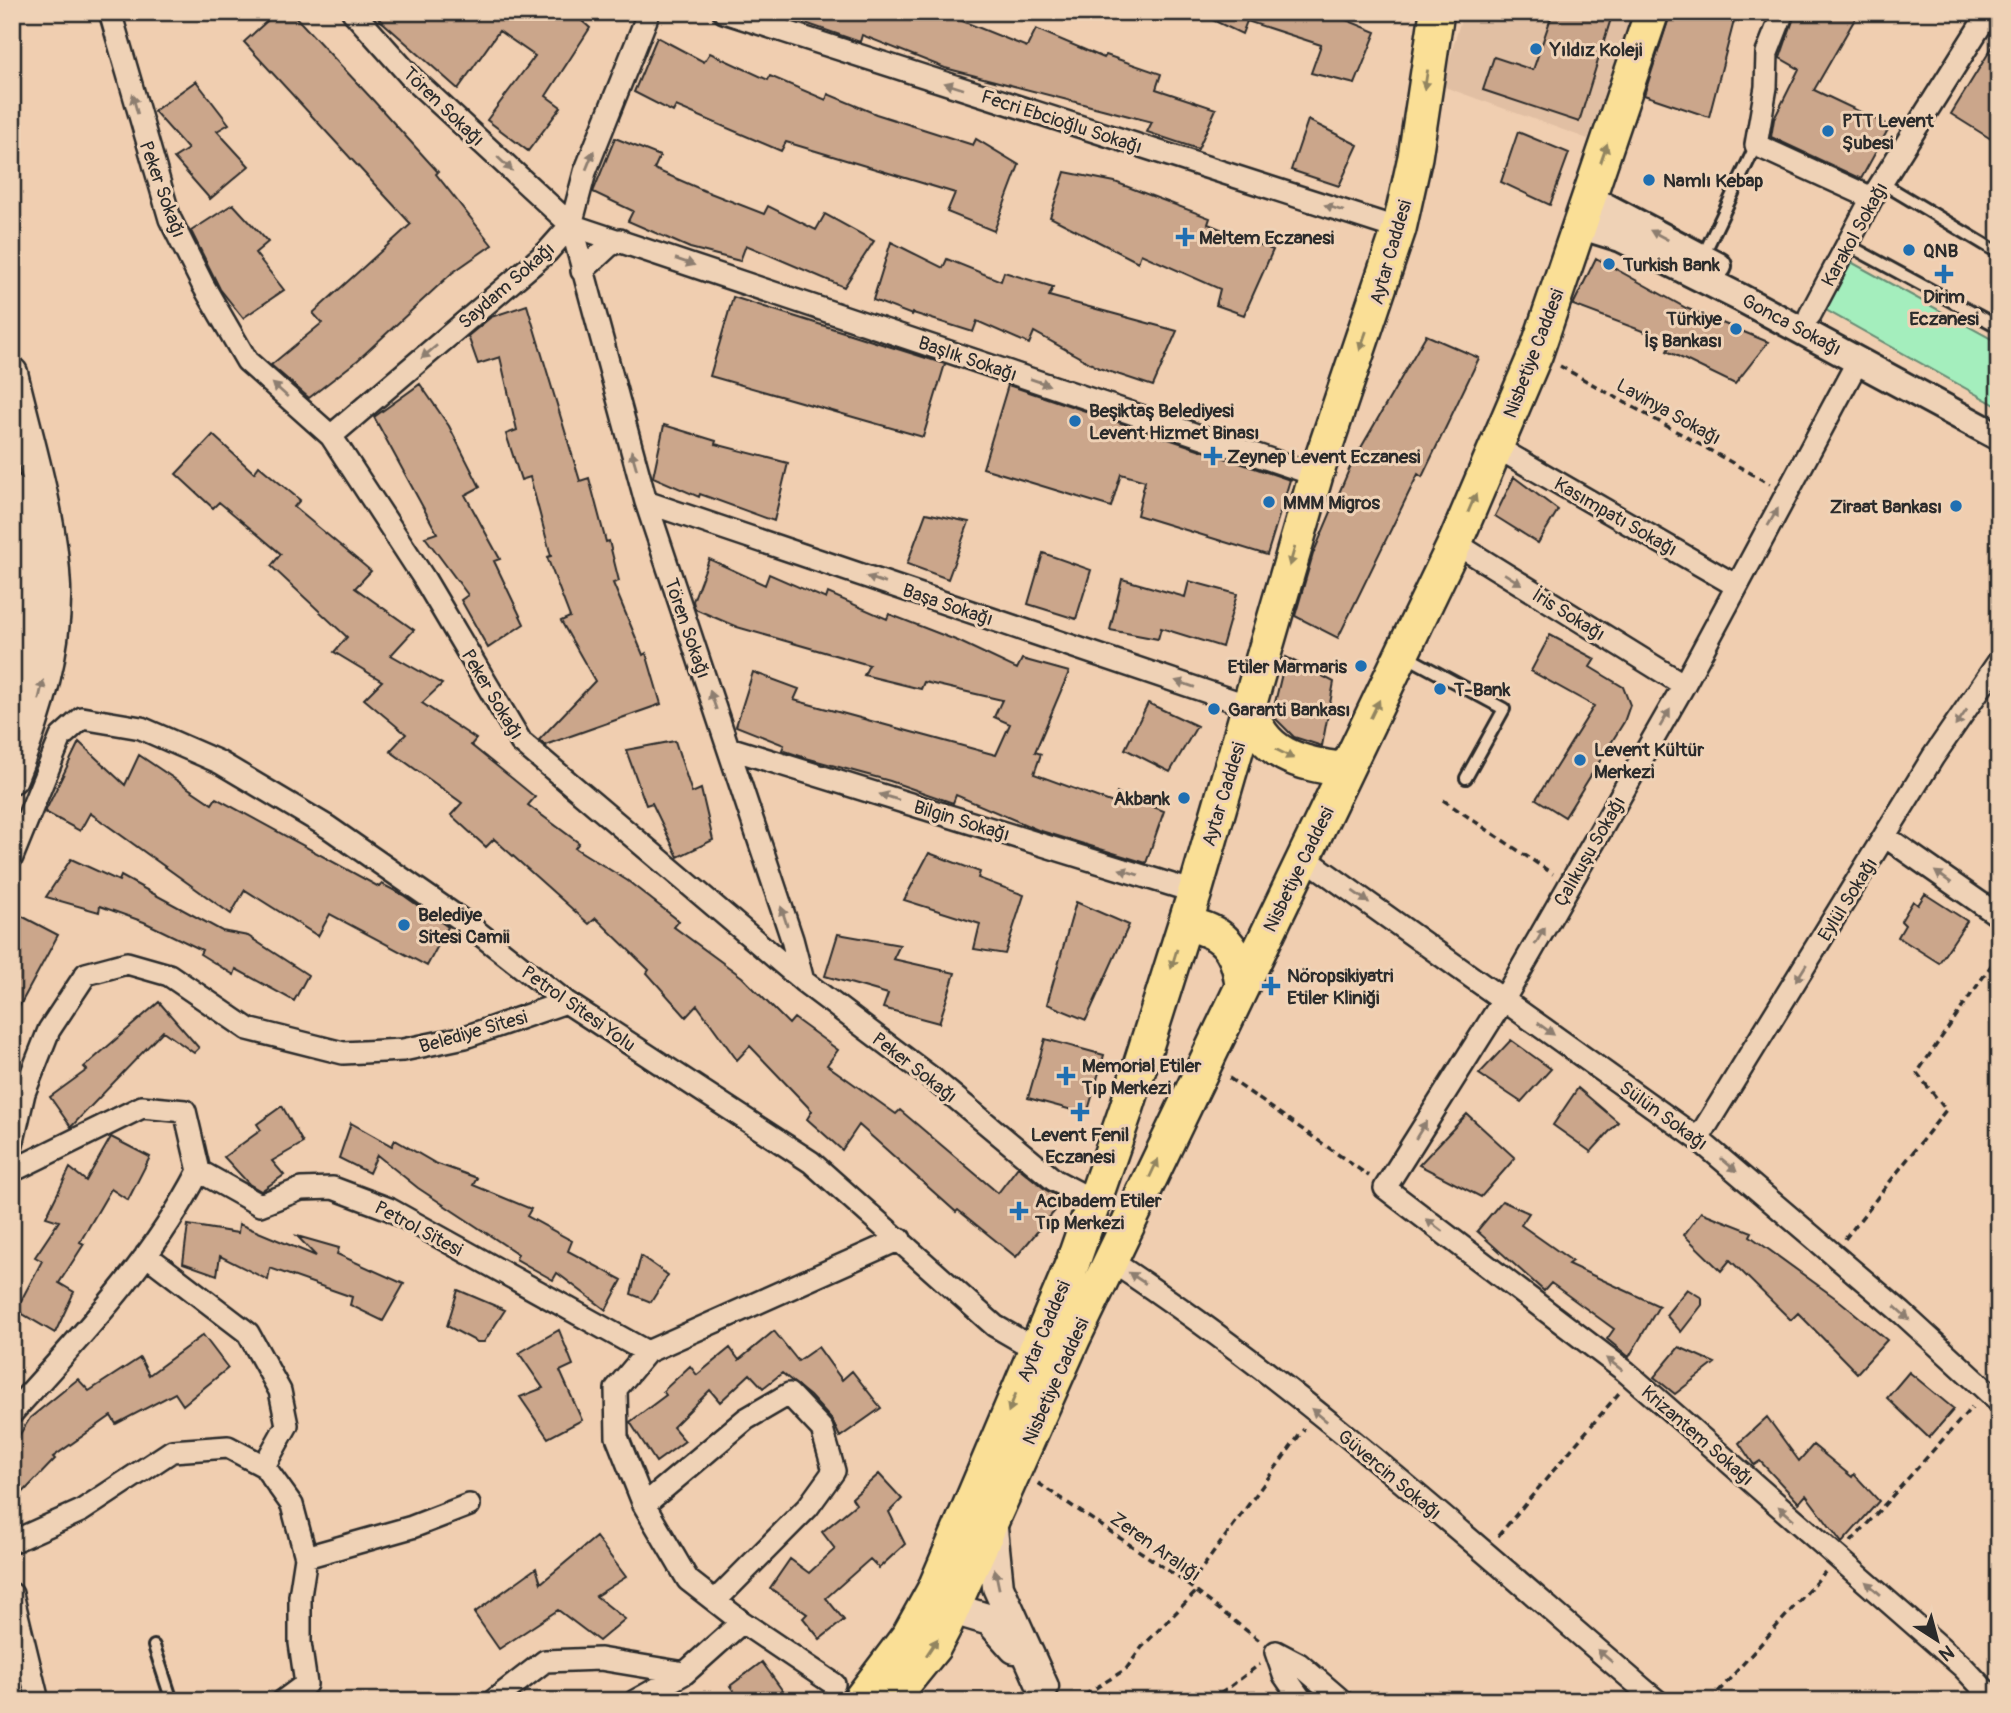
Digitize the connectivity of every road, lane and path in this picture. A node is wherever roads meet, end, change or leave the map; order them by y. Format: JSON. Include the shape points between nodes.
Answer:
{"nodes":[{"id":1,"x":110,"y":12,"type":"edge"},
{"id":2,"x":353,"y":12,"type":"edge"},
{"id":3,"x":649,"y":12,"type":"edge"},
{"id":4,"x":724,"y":12,"type":"edge"},
{"id":5,"x":1437,"y":12,"type":"edge"},
{"id":6,"x":1652,"y":12,"type":"edge"},
{"id":7,"x":1783,"y":12,"type":"edge"},
{"id":8,"x":1989,"y":12,"type":"edge"},
{"id":9,"x":1756,"y":145,"type":"junction"},
{"id":10,"x":1877,"y":190,"type":"junction"},
{"id":11,"x":1584,"y":212,"type":"junction"},
{"id":12,"x":571,"y":225,"type":"junction"},
{"id":13,"x":1399,"y":229,"type":"junction"},
{"id":14,"x":620,"y":240,"type":"junction"},
{"id":15,"x":1846,"y":244,"type":"junction"},
{"id":16,"x":1999,"y":253,"type":"edge"},
{"id":17,"x":1702,"y":258,"type":"junction"},
{"id":18,"x":582,"y":271,"type":"junction"},
{"id":19,"x":1810,"y":315,"type":"junction"},
{"id":20,"x":1999,"y":327,"type":"edge"},
{"id":21,"x":1863,"y":352,"type":"junction"},
{"id":22,"x":1536,"y":353,"type":"junction"},
{"id":23,"x":12,"y":373,"type":"edge"},
{"id":24,"x":1999,"y":420,"type":"edge"},
{"id":25,"x":331,"y":436,"type":"junction"},
{"id":26,"x":1999,"y":437,"type":"edge"},
{"id":27,"x":1496,"y":447,"type":"junction"},
{"id":28,"x":1316,"y":475,"type":"junction"},
{"id":29,"x":12,"y":490,"type":"edge"},
{"id":30,"x":1787,"y":493,"type":"junction"},
{"id":31,"x":646,"y":502,"type":"junction"},
{"id":32,"x":1455,"y":543,"type":"junction"},
{"id":33,"x":1735,"y":584,"type":"junction"},
{"id":34,"x":1402,"y":654,"type":"junction"},
{"id":35,"x":1996,"y":673,"type":"edge"},
{"id":36,"x":1684,"y":685,"type":"junction"},
{"id":37,"x":12,"y":703,"type":"edge"},
{"id":38,"x":1249,"y":706,"type":"junction"},
{"id":39,"x":729,"y":748,"type":"junction"},
{"id":40,"x":1345,"y":770,"type":"junction"},
{"id":41,"x":12,"y":778,"type":"edge"},
{"id":42,"x":1466,"y":778,"type":"dead end"},
{"id":43,"x":1443,"y":800,"type":"dead end"},
{"id":44,"x":1886,"y":837,"type":"junction"},
{"id":45,"x":12,"y":857,"type":"edge"},
{"id":46,"x":1305,"y":858,"type":"junction"},
{"id":47,"x":1570,"y":885,"type":"junction"},
{"id":48,"x":1195,"y":892,"type":"junction"},
{"id":49,"x":1999,"y":916,"type":"edge"},
{"id":50,"x":1185,"y":924,"type":"junction"},
{"id":51,"x":1999,"y":954,"type":"edge"},
{"id":52,"x":803,"y":981,"type":"junction"},
{"id":53,"x":1242,"y":986,"type":"junction"},
{"id":54,"x":1504,"y":999,"type":"junction"},
{"id":55,"x":566,"y":1002,"type":"junction"},
{"id":56,"x":1203,"y":1062,"type":"junction"},
{"id":57,"x":1698,"y":1139,"type":"junction"},
{"id":58,"x":12,"y":1145,"type":"edge"},
{"id":59,"x":12,"y":1171,"type":"edge"},
{"id":60,"x":199,"y":1171,"type":"junction"},
{"id":61,"x":1385,"y":1188,"type":"junction"},
{"id":62,"x":1096,"y":1202,"type":"junction"},
{"id":63,"x":900,"y":1239,"type":"junction"},
{"id":64,"x":1834,"y":1254,"type":"junction"},
{"id":65,"x":146,"y":1255,"type":"junction"},
{"id":66,"x":1111,"y":1261,"type":"junction"},
{"id":67,"x":1035,"y":1349,"type":"junction"},
{"id":68,"x":647,"y":1352,"type":"junction"},
{"id":69,"x":1632,"y":1378,"type":"junction"},
{"id":70,"x":1992,"y":1396,"type":"edge"},
{"id":71,"x":12,"y":1413,"type":"edge"},
{"id":72,"x":1316,"y":1413,"type":"junction"},
{"id":73,"x":264,"y":1466,"type":"junction"},
{"id":74,"x":1016,"y":1468,"type":"junction"},
{"id":75,"x":644,"y":1504,"type":"junction"},
{"id":76,"x":469,"y":1505,"type":"dead end"},
{"id":77,"x":991,"y":1519,"type":"junction"},
{"id":78,"x":12,"y":1542,"type":"edge"},
{"id":79,"x":1484,"y":1553,"type":"junction"},
{"id":80,"x":306,"y":1557,"type":"junction"},
{"id":81,"x":949,"y":1557,"type":"joint"},
{"id":82,"x":1838,"y":1558,"type":"junction"},
{"id":83,"x":1189,"y":1586,"type":"junction"},
{"id":84,"x":1196,"y":1592,"type":"junction"},
{"id":85,"x":12,"y":1594,"type":"edge"},
{"id":86,"x":715,"y":1601,"type":"junction"},
{"id":87,"x":939,"y":1608,"type":"junction"},
{"id":88,"x":742,"y":1622,"type":"junction"},
{"id":89,"x":155,"y":1646,"type":"dead end"},
{"id":90,"x":1276,"y":1653,"type":"junction"},
{"id":91,"x":685,"y":1673,"type":"junction"},
{"id":92,"x":309,"y":1693,"type":"edge"},
{"id":93,"x":846,"y":1693,"type":"edge"},
{"id":94,"x":1048,"y":1694,"type":"edge"},
{"id":95,"x":38,"y":1701,"type":"edge"},
{"id":96,"x":172,"y":1701,"type":"edge"},
{"id":97,"x":284,"y":1701,"type":"edge"},
{"id":98,"x":493,"y":1701,"type":"edge"},
{"id":99,"x":635,"y":1701,"type":"edge"},
{"id":100,"x":890,"y":1701,"type":"edge"},
{"id":101,"x":1075,"y":1701,"type":"edge"},
{"id":102,"x":1211,"y":1701,"type":"edge"},
{"id":103,"x":1301,"y":1701,"type":"edge"},
{"id":104,"x":1342,"y":1701,"type":"edge"},
{"id":105,"x":1657,"y":1701,"type":"edge"},
{"id":106,"x":1710,"y":1701,"type":"edge"},
{"id":107,"x":1994,"y":1701,"type":"edge"}],
"edges":[{"from":25,"to":1,"type":"street","name":"Peker Sokağı","one_way":true,"via":[[247,361],[203,285],[170,219]]},
{"from":2,"to":12,"type":"street","name":"Tören Sokağı","one_way":true,"via":[[411,77]]},
{"from":12,"to":3,"type":"street","name":"Saydam Sokağı","one_way":true,"via":[[585,172]]},
{"from":13,"to":4,"type":"street","name":"Fecri Ebcioğlu Sokağı","one_way":true},
{"from":5,"to":13,"type":"main road","name":"Aytar Caddesi","one_way":true},
{"from":11,"to":6,"type":"main road","name":"Nisbetiye Caddesi","one_way":true},
{"from":7,"to":9,"type":"street","via":[[1767,53]]},
{"from":8,"to":10,"type":"street","name":"Karakol Sokağı"},
{"from":9,"to":10,"type":"street"},
{"from":9,"to":17,"type":"lane"},
{"from":10,"to":15,"type":"street","name":"Karakol Sokağı"},
{"from":10,"to":16,"type":"lane"},
{"from":17,"to":11,"type":"street","name":"Gonca Sokağı","one_way":true},
{"from":11,"to":21,"type":"street","name":"Gonca Sokağı","via":[[1621,238]]},
{"from":11,"to":22,"type":"main road","name":"Nisbetiye Caddesi"},
{"from":12,"to":14,"type":"street","name":"Başlık Sokağı"},
{"from":12,"to":18,"type":"street","name":"Tören Sokağı"},
{"from":12,"to":25,"type":"street","name":"Saydam Sokağı","one_way":true,"via":[[547,252]]},
{"from":13,"to":28,"type":"main road","name":"Aytar Caddesi","one_way":true},
{"from":14,"to":18,"type":"street"},
{"from":14,"to":28,"type":"street","name":"Başlık Sokağı","one_way":true},
{"from":15,"to":19,"type":"street","name":"Karakol Sokağı"},
{"from":15,"to":20,"type":"lane"},
{"from":17,"to":19,"type":"street","name":"Gonca Sokağı"},
{"from":31,"to":18,"type":"street","name":"Tören Sokağı","one_way":true},
{"from":19,"to":21,"type":"street","name":"Gonca Sokağı"},
{"from":21,"to":24,"type":"street","name":"Gonca Sokağı"},
{"from":21,"to":26,"type":"street","name":"Gonca Sokağı"},
{"from":21,"to":30,"type":"street","name":"Çalıkuşu Sokağı"},
{"from":22,"to":27,"type":"main road","name":"Nisbetiye Caddesi"},
{"from":22,"to":30,"type":"path","name":"Lavinya Sokağı"},
{"from":41,"to":23,"type":"main road","one_way":true,"via":[[40,697],[55,587],[40,490]]},
{"from":25,"to":52,"type":"street","name":"Peker Sokağı","via":[[425,580],[521,742]]},
{"from":32,"to":27,"type":"main road","name":"Nisbetiye Caddesi","one_way":true},
{"from":27,"to":33,"type":"street","name":"Kasımpatı Sokağı"},
{"from":28,"to":38,"type":"main road","name":"Aytar Caddesi","one_way":true},
{"from":29,"to":37,"type":"main road","via":[[29,577],[30,625]]},
{"from":33,"to":30,"type":"street","name":"Çalıkuşu Sokağı","one_way":true},
{"from":38,"to":31,"type":"street","name":"Başa Sokağı","one_way":true},
{"from":39,"to":31,"type":"street","name":"Tören Sokağı","one_way":true},
{"from":32,"to":34,"type":"main road","name":"Nisbetiye Caddesi"},
{"from":32,"to":36,"type":"street","name":"İris Sokağı","one_way":true},
{"from":33,"to":36,"type":"street","name":"Çalıkuşu Sokağı"},
{"from":40,"to":34,"type":"main road","name":"Nisbetiye Caddesi","one_way":true},
{"from":34,"to":42,"type":"lane","via":[[1503,709]]},
{"from":35,"to":44,"type":"street","name":"Eylül Sokağı","one_way":true,"via":[[1933,758]]},
{"from":47,"to":36,"type":"street","name":"Çalıkuşu Sokağı","one_way":true},
{"from":38,"to":40,"type":"main road","one_way":true,"via":[[1255,728],[1280,752],[1302,762]]},
{"from":38,"to":48,"type":"main road","name":"Aytar Caddesi"},
{"from":48,"to":39,"type":"street","name":"Bilgin Sokağı","one_way":true},
{"from":52,"to":39,"type":"street","name":"Tören Sokağı","one_way":true},
{"from":40,"to":46,"type":"main road","name":"Nisbetiye Caddesi"},
{"from":43,"to":47,"type":"path"},
{"from":49,"to":44,"type":"street","one_way":true},
{"from":44,"to":57,"type":"street","name":"Eylül Sokağı","one_way":true},
{"from":45,"to":55,"type":"street","name":"Petrol Sitesi Yolu","via":[[61,737],[82,718],[141,728],[219,762],[328,827],[466,923]]},
{"from":46,"to":53,"type":"main road","name":"Nisbetiye Caddesi"},
{"from":46,"to":54,"type":"street","name":"Sülün Sokağı","one_way":true},
{"from":54,"to":47,"type":"street","name":"Çalıkuşu Sokağı","one_way":true},
{"from":48,"to":50,"type":"main road","name":"Aytar Caddesi"},
{"from":50,"to":53,"type":"main road","via":[[1206,929],[1227,943],[1239,963]]},
{"from":50,"to":62,"type":"main road","name":"Aytar Caddesi","one_way":true},
{"from":51,"to":64,"type":"path","via":[[1917,1073],[1946,1110]]},
{"from":52,"to":62,"type":"street","name":"Peker Sokağı","via":[[933,1079],[1054,1180]]},
{"from":53,"to":56,"type":"main road","name":"Nisbetiye Caddesi"},
{"from":54,"to":57,"type":"street","name":"Sülün Sokağı","one_way":true},
{"from":61,"to":54,"type":"street","name":"Çalıkuşu Sokağı","one_way":true},
{"from":55,"to":58,"type":"street","name":"Belediye Sitesi","via":[[465,1037],[403,1050],[343,1054],[248,1029],[169,975],[127,963],[86,974],[49,1030],[24,1093]]},
{"from":55,"to":63,"type":"street","name":"Petrol Sitesi Yolu","via":[[811,1162]]},
{"from":56,"to":61,"type":"path"},
{"from":66,"to":56,"type":"main road","name":"Nisbetiye Caddesi","one_way":true},
{"from":57,"to":64,"type":"street","name":"Sülün Sokağı","one_way":true},
{"from":59,"to":60,"type":"street","via":[[142,1107],[185,1111]]},
{"from":60,"to":65,"type":"street","via":[[183,1203]]},
{"from":60,"to":68,"type":"street","name":"Petrol Sitesi","via":[[261,1205],[302,1189],[332,1188],[389,1209]]},
{"from":69,"to":61,"type":"street","name":"Krizantem Sokağı","one_way":true},
{"from":62,"to":67,"type":"main road","name":"Aytar Caddesi"},
{"from":63,"to":67,"type":"street","name":"Petrol Sitesi Yolu","via":[[995,1326]]},
{"from":63,"to":68,"type":"street"},
{"from":64,"to":70,"type":"street","name":"Sülün Sokağı","one_way":true},
{"from":65,"to":71,"type":"street","via":[[113,1300]]},
{"from":65,"to":73,"type":"street","via":[[248,1333],[280,1391],[287,1424]]},
{"from":72,"to":66,"type":"street","name":"Güvercin Sokağı","one_way":true},
{"from":66,"to":74,"type":"main road","name":"Nisbetiye Caddesi"},
{"from":67,"to":81,"type":"main road","name":"Aytar Caddesi","one_way":true},
{"from":68,"to":75,"type":"street","via":[[616,1389],[617,1437]]},
{"from":69,"to":79,"type":"path"},
{"from":82,"to":69,"type":"street","name":"Krizantem Sokağı","one_way":true},
{"from":70,"to":82,"type":"path"},
{"from":79,"to":72,"type":"street","name":"Güvercin Sokağı","one_way":true},
{"from":72,"to":83,"type":"path"},
{"from":73,"to":78,"type":"street","via":[[228,1447],[172,1451],[81,1511]]},
{"from":73,"to":80,"type":"street","via":[[292,1505]]},
{"from":74,"to":77,"type":"main road","name":"Nisbetiye Caddesi"},
{"from":74,"to":83,"type":"path","name":"Zeren Aralığı"},
{"from":75,"to":86,"type":"street","via":[[688,1580]]},
{"from":75,"to":86,"type":"street","via":[[746,1419],[789,1394],[822,1429],[834,1471],[808,1507]]},
{"from":76,"to":80,"type":"street","via":[[412,1527]]},
{"from":77,"to":87,"type":"main road","name":"Nisbetiye Caddesi"},
{"from":94,"to":77,"type":"main road","one_way":true,"via":[[998,1587]]},
{"from":105,"to":79,"type":"street","name":"Güvercin Sokağı","one_way":true},
{"from":80,"to":92,"type":"street","via":[[300,1643]]},
{"from":81,"to":87,"type":"main road","name":"Nisbetiye Caddesi"},
{"from":82,"to":106,"type":"path"},
{"from":107,"to":82,"type":"street","name":"Krizantem Sokağı","one_way":true,"via":[[1963,1667]]},
{"from":83,"to":84,"type":"path","name":"Zeren Aralığı"},
{"from":84,"to":90,"type":"path","name":"Zeren Aralığı"},
{"from":84,"to":101,"type":"path","via":[[1126,1669]]},
{"from":85,"to":95,"type":"street"},
{"from":86,"to":88,"type":"street"},
{"from":87,"to":93,"type":"main road","name":"Nisbetiye Caddesi"},
{"from":87,"to":94,"type":"main road","via":[[981,1615],[997,1625]]},
{"from":100,"to":87,"type":"main road","name":"Nisbetiye Caddesi","one_way":true,"via":[[934,1647]]},
{"from":88,"to":91,"type":"street"},
{"from":88,"to":93,"type":"street"},
{"from":89,"to":96,"type":"lane"},
{"from":90,"to":102,"type":"path"},
{"from":90,"to":103,"type":"street"},
{"from":90,"to":104,"type":"street","via":[[1299,1664]]},
{"from":91,"to":98,"type":"street","via":[[600,1659],[545,1661]]},
{"from":91,"to":99,"type":"street"},
{"from":92,"to":97,"type":"street"}]}
